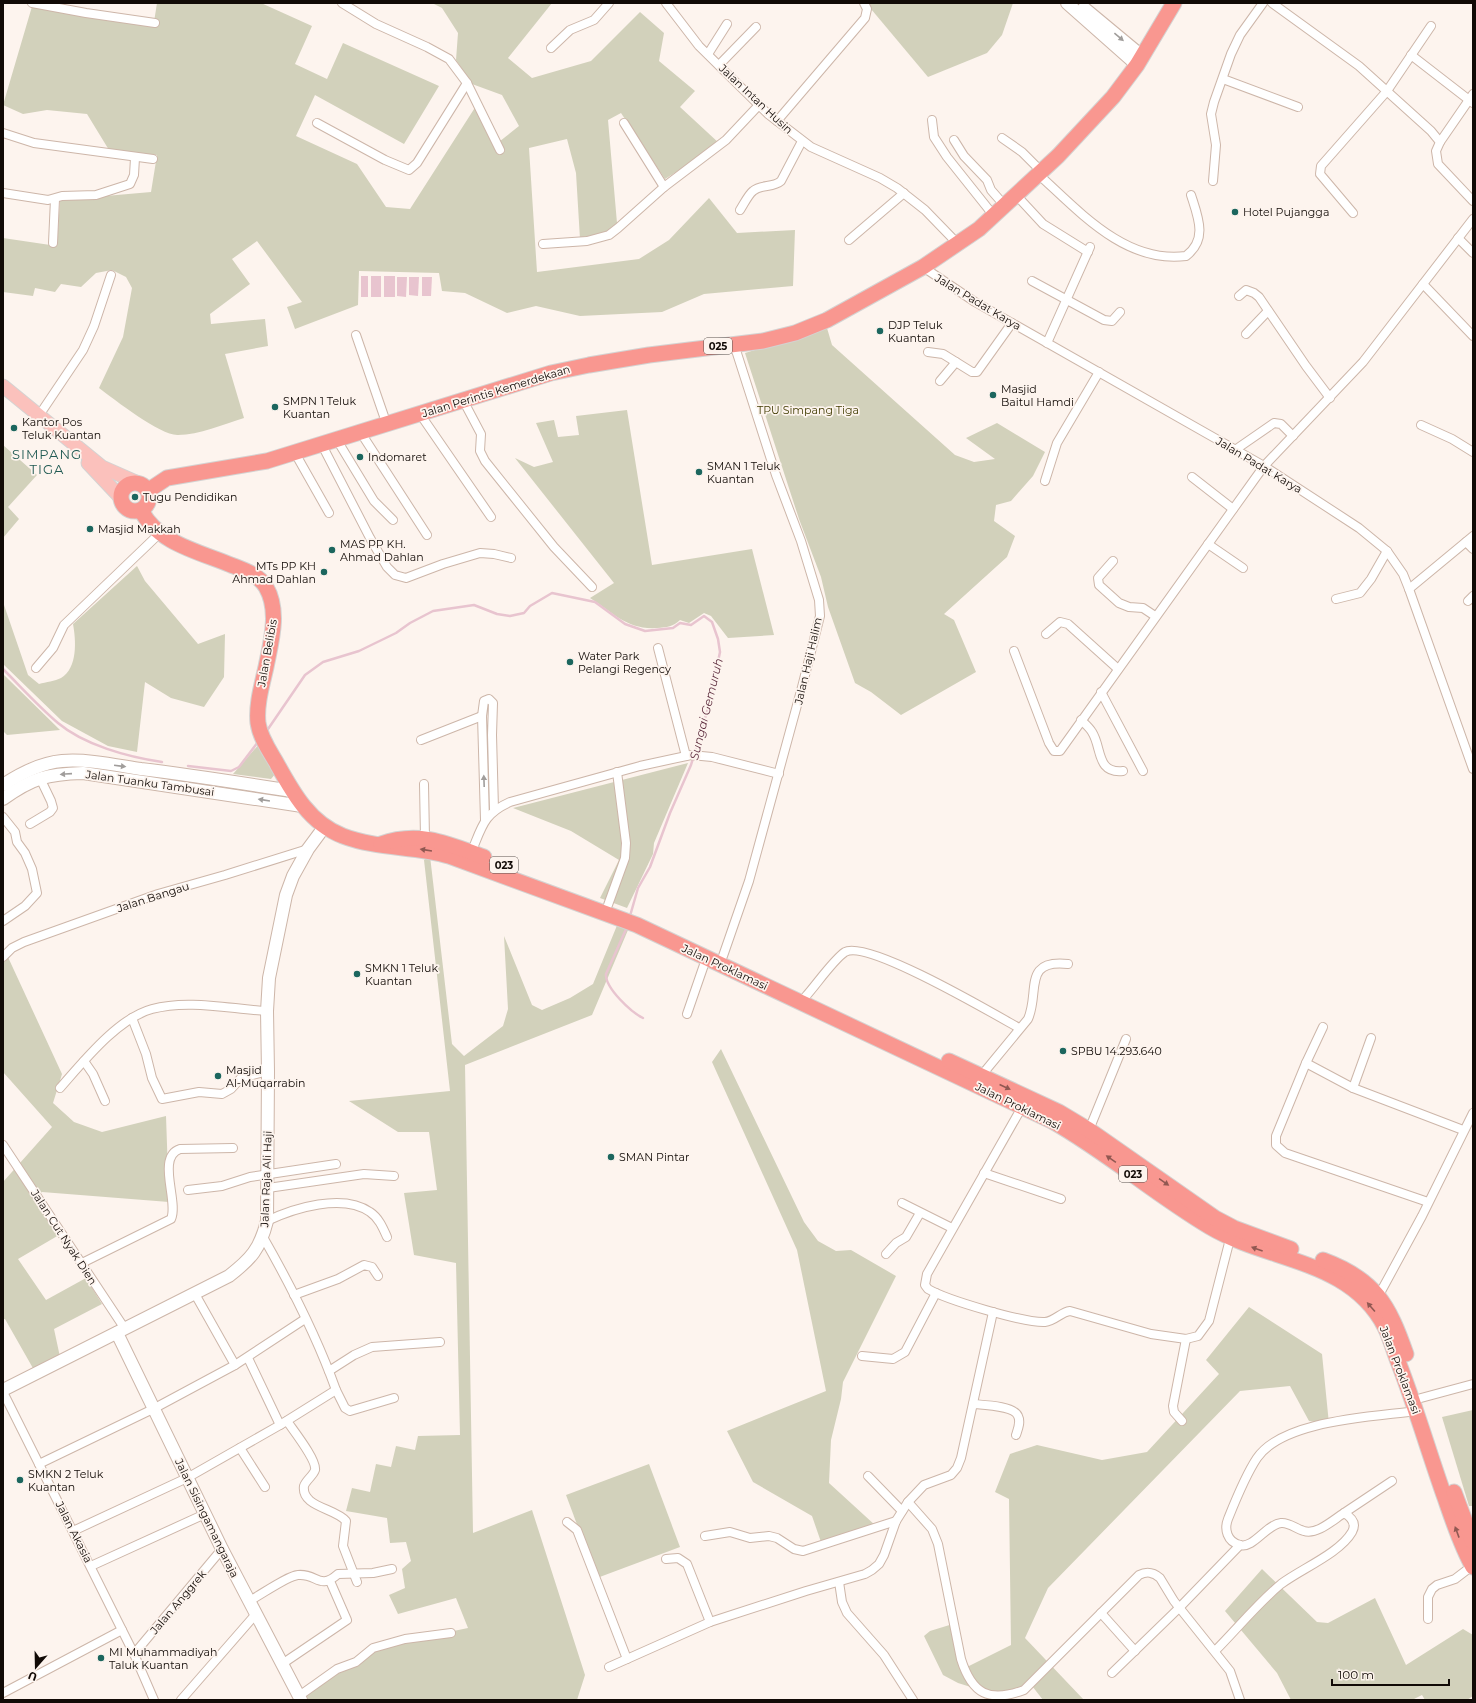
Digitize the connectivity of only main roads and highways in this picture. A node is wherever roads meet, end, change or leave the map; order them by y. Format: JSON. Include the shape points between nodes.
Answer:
{"nodes":[{"id":1,"x":1174,"y":3,"type":"edge"},
{"id":2,"x":3,"y":386,"type":"edge"},
{"id":3,"x":78,"y":448,"type":"junction"},
{"id":4,"x":136,"y":482,"type":"junction"},
{"id":5,"x":149,"y":490,"type":"junction"},
{"id":6,"x":121,"y":498,"type":"junction"},
{"id":7,"x":141,"y":510,"type":"junction"},
{"id":8,"x":292,"y":791,"type":"joint"},
{"id":9,"x":381,"y":844,"type":"junction"},
{"id":10,"x":451,"y":850,"type":"junction"},
{"id":11,"x":607,"y":909,"type":"junction"},
{"id":12,"x":670,"y":936,"type":"junction"},
{"id":13,"x":949,"y":1066,"type":"junction"},
{"id":14,"x":1184,"y":1202,"type":"junction"},
{"id":15,"x":1418,"y":1404,"type":"junction"},
{"id":16,"x":1438,"y":1465,"type":"junction"},
{"id":17,"x":1473,"y":1542,"type":"edge"},
{"id":18,"x":1472,"y":1567,"type":"edge"}],
"edges":[{"from":1,"to":5,"type":"highway","name":"Jalan Perintis Kemerdekaan","number":"025","via":[[1140,61],[1108,102],[1058,156],[1000,211],[923,267],[828,320],[795,333],[762,341],[589,364],[538,377],[295,453],[244,466],[167,478]]},
{"from":2,"to":3,"type":"main road"},
{"from":3,"to":4,"type":"main road","via":[[102,467]]},
{"from":3,"to":6,"type":"main road","via":[[84,459]]},
{"from":4,"to":5,"type":"highway"},
{"from":4,"to":6,"type":"highway","via":[[127,485],[121,493]]},
{"from":5,"to":7,"type":"highway","via":[[148,504]]},
{"from":6,"to":7,"type":"highway","via":[[128,509]]},
{"from":7,"to":8,"type":"highway","name":"Jalan Belibis","number":"023","via":[[147,521],[160,533],[180,544],[243,569],[260,579],[266,587],[272,599],[274,616],[258,715],[262,736]]},
{"from":8,"to":9,"type":"highway","name":"Jalan Proklamasi","number":"023","via":[[302,806],[325,826],[342,836]]},
{"from":10,"to":9,"type":"highway","name":"Jalan Proklamasi","number":"023","one_way":true,"via":[[396,848]]},
{"from":9,"to":10,"type":"highway","name":"Jalan Proklamasi","number":"023","via":[[397,838],[425,838]]},
{"from":10,"to":11,"type":"highway","name":"Jalan Proklamasi","number":"023"},
{"from":10,"to":11,"type":"highway","name":"Jalan Proklamasi","number":"023","via":[[472,853]]},
{"from":11,"to":12,"type":"highway","name":"Jalan Proklamasi","number":"023"},
{"from":12,"to":13,"type":"highway","name":"Jalan Proklamasi","number":"023","via":[[723,956]]},
{"from":12,"to":13,"type":"highway","name":"Jalan Proklamasi","number":"023","via":[[706,958]]},
{"from":14,"to":13,"type":"highway","name":"Jalan Proklamasi","number":"023","one_way":true,"via":[[1079,1137]]},
{"from":13,"to":14,"type":"highway","name":"Jalan Proklamasi","number":"023","one_way":true,"via":[[981,1076],[1059,1112],[1089,1130]]},
{"from":15,"to":14,"type":"highway","name":"Jalan Proklamasi","number":"023","one_way":true,"via":[[1385,1328],[1364,1298],[1331,1274],[1230,1239]]},
{"from":14,"to":15,"type":"highway","name":"Jalan Proklamasi","number":"023","via":[[1234,1228],[1347,1270],[1379,1295],[1395,1324]]},
{"from":15,"to":16,"type":"highway","name":"Jalan Proklamasi","number":"023"},
{"from":16,"to":17,"type":"highway","name":"Jalan Proklamasi","number":"023"},
{"from":18,"to":16,"type":"highway","name":"Jalan Proklamasi","number":"023","one_way":true,"via":[[1462,1546]]}]}
